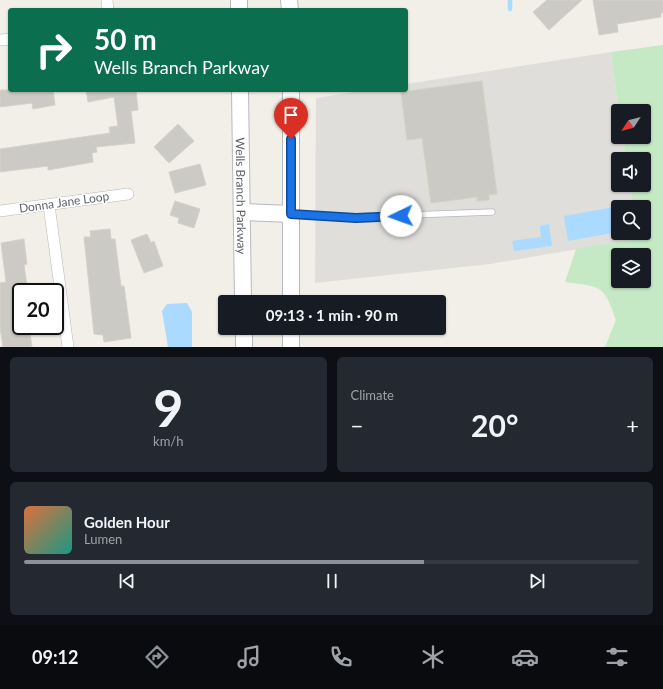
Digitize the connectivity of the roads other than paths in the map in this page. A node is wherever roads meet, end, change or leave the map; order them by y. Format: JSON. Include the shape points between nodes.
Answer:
{"nodes":[{"id":1,"x":240,"y":92,"type":"edge"},
{"id":2,"x":291,"y":92,"type":"edge"},
{"id":3,"x":128,"y":194,"type":"dead end"},
{"id":4,"x":48,"y":205,"type":"junction"},
{"id":5,"x":0,"y":211,"type":"edge"},
{"id":6,"x":242,"y":212,"type":"junction"},
{"id":7,"x":492,"y":212,"type":"dead end"},
{"id":8,"x":291,"y":214,"type":"junction"},
{"id":9,"x":243,"y":295,"type":"edge"},
{"id":10,"x":291,"y":295,"type":"edge"},
{"id":11,"x":244,"y":335,"type":"edge"},
{"id":12,"x":291,"y":335,"type":"edge"},
{"id":13,"x":68,"y":347,"type":"edge"},
{"id":14,"x":244,"y":347,"type":"edge"},
{"id":15,"x":291,"y":347,"type":"edge"}],
"edges":[{"from":1,"to":6,"type":"main road","name":"Wells Branch Parkway"},
{"from":2,"to":8,"type":"main road"},
{"from":3,"to":4,"type":"street","name":"Donna Jane Loop"},
{"from":4,"to":5,"type":"street","name":"Donna Jane Loop"},
{"from":4,"to":13,"type":"street"},
{"from":6,"to":8,"type":"main road"},
{"from":6,"to":9,"type":"main road","name":"Wells Branch Parkway"},
{"from":7,"to":8,"type":"lane","via":[[356,218]]},
{"from":8,"to":10,"type":"main road"},
{"from":11,"to":14,"type":"main road"},
{"from":12,"to":15,"type":"main road"}]}
